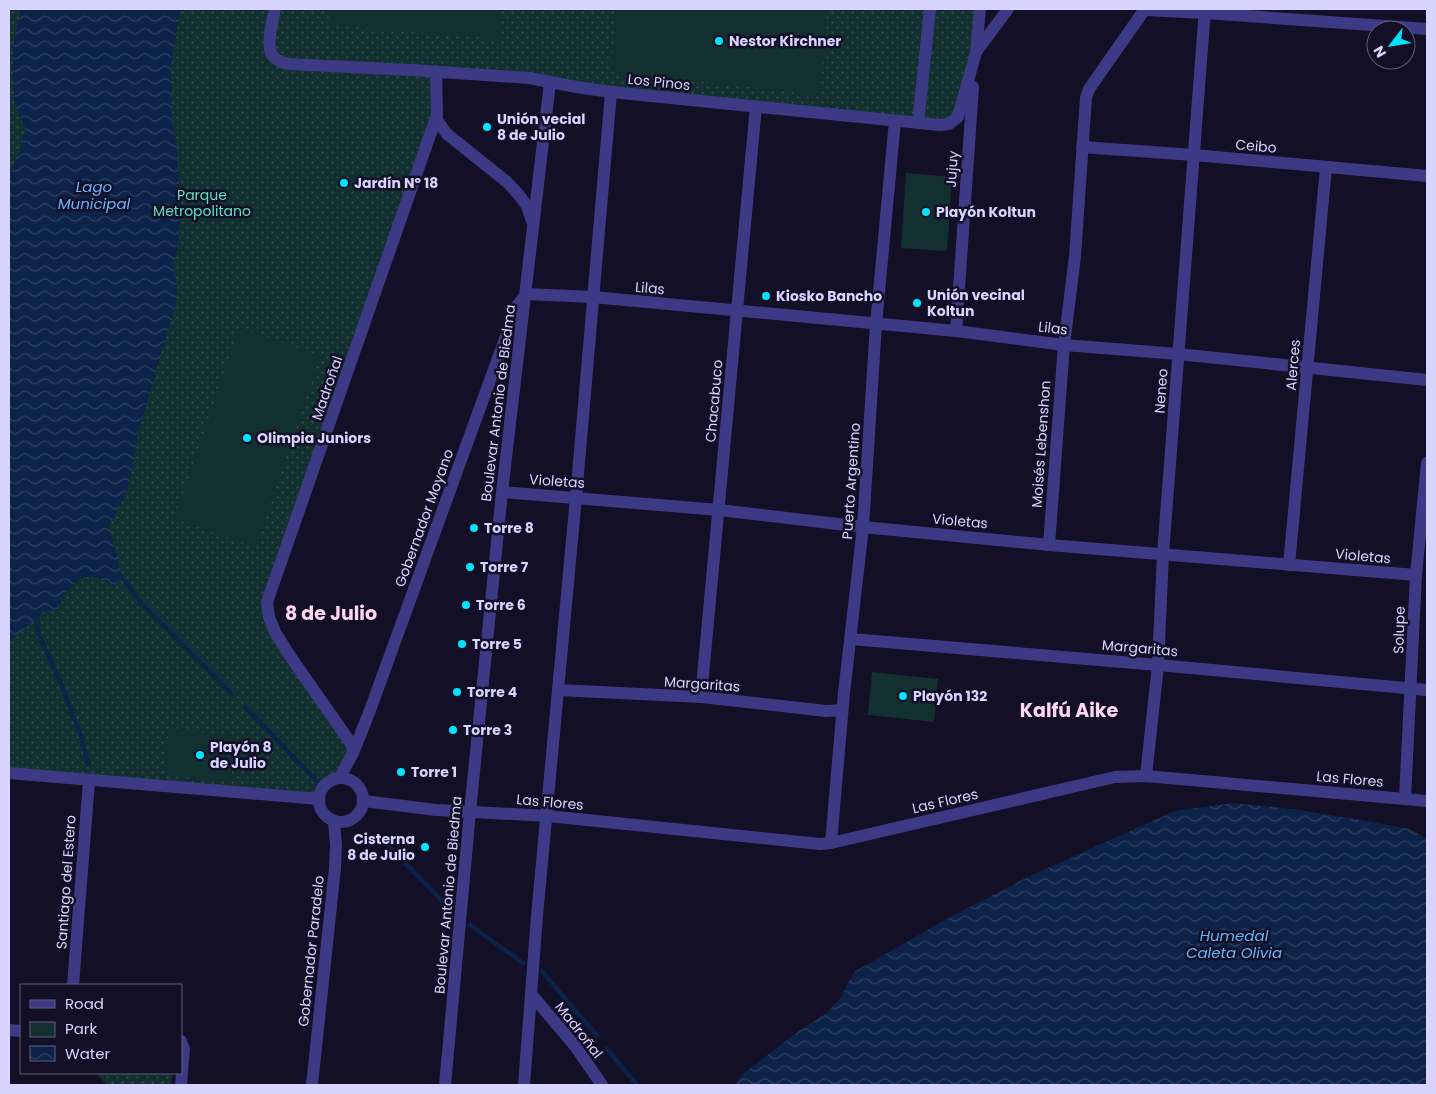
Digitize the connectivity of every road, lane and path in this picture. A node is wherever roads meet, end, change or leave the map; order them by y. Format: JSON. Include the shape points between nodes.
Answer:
{"nodes":[{"id":1,"x":275,"y":9,"type":"edge"},
{"id":2,"x":930,"y":9,"type":"edge"},
{"id":3,"x":980,"y":9,"type":"edge"},
{"id":4,"x":1008,"y":9,"type":"edge"},
{"id":5,"x":1145,"y":9,"type":"edge"},
{"id":6,"x":1205,"y":11,"type":"edge"},
{"id":7,"x":1427,"y":29,"type":"edge"},
{"id":8,"x":976,"y":52,"type":"junction"},
{"id":9,"x":436,"y":71,"type":"junction"},
{"id":10,"x":550,"y":82,"type":"junction"},
{"id":11,"x":611,"y":92,"type":"junction"},
{"id":12,"x":756,"y":106,"type":"junction"},
{"id":13,"x":436,"y":119,"type":"junction"},
{"id":14,"x":895,"y":121,"type":"junction"},
{"id":15,"x":918,"y":123,"type":"junction"},
{"id":16,"x":1082,"y":147,"type":"junction"},
{"id":17,"x":1194,"y":155,"type":"junction"},
{"id":18,"x":1326,"y":167,"type":"junction"},
{"id":19,"x":1427,"y":176,"type":"edge"},
{"id":20,"x":534,"y":224,"type":"junction"},
{"id":21,"x":526,"y":294,"type":"junction"},
{"id":22,"x":593,"y":297,"type":"junction"},
{"id":23,"x":738,"y":311,"type":"junction"},
{"id":24,"x":876,"y":324,"type":"junction"},
{"id":25,"x":956,"y":331,"type":"junction"},
{"id":26,"x":1064,"y":345,"type":"junction"},
{"id":27,"x":1178,"y":354,"type":"junction"},
{"id":28,"x":1308,"y":367,"type":"junction"},
{"id":29,"x":1427,"y":380,"type":"edge"},
{"id":30,"x":1427,"y":463,"type":"edge"},
{"id":31,"x":502,"y":492,"type":"junction"},
{"id":32,"x":576,"y":498,"type":"junction"},
{"id":33,"x":719,"y":510,"type":"junction"},
{"id":34,"x":863,"y":527,"type":"junction"},
{"id":35,"x":1049,"y":544,"type":"junction"},
{"id":36,"x":1163,"y":554,"type":"junction"},
{"id":37,"x":1289,"y":565,"type":"junction"},
{"id":38,"x":1416,"y":576,"type":"junction"},
{"id":39,"x":851,"y":639,"type":"junction"},
{"id":40,"x":1158,"y":665,"type":"junction"},
{"id":41,"x":1412,"y":689,"type":"junction"},
{"id":42,"x":558,"y":690,"type":"junction"},
{"id":43,"x":1427,"y":690,"type":"edge"},
{"id":44,"x":701,"y":697,"type":"junction"},
{"id":45,"x":842,"y":710,"type":"junction"},
{"id":46,"x":353,"y":753,"type":"junction"},
{"id":47,"x":9,"y":773,"type":"edge"},
{"id":48,"x":1146,"y":776,"type":"junction"},
{"id":49,"x":340,"y":777,"type":"junction"},
{"id":50,"x":88,"y":781,"type":"junction"},
{"id":51,"x":1406,"y":798,"type":"junction"},
{"id":52,"x":319,"y":799,"type":"junction"},
{"id":53,"x":364,"y":801,"type":"junction"},
{"id":54,"x":1427,"y":802,"type":"edge"},
{"id":55,"x":470,"y":812,"type":"junction"},
{"id":56,"x":548,"y":816,"type":"junction"},
{"id":57,"x":334,"y":821,"type":"junction"},
{"id":58,"x":831,"y":843,"type":"junction"},
{"id":59,"x":73,"y":984,"type":"edge"},
{"id":60,"x":532,"y":994,"type":"junction"},
{"id":61,"x":182,"y":1042,"type":"edge"},
{"id":62,"x":182,"y":1073,"type":"edge"},
{"id":63,"x":602,"y":1084,"type":"edge"},
{"id":64,"x":312,"y":1085,"type":"edge"},
{"id":65,"x":445,"y":1085,"type":"edge"},
{"id":66,"x":524,"y":1085,"type":"edge"}],
"edges":[{"from":1,"to":9,"type":"street","name":"Los Pinos","via":[[271,51],[273,56],[287,64]]},
{"from":2,"to":15,"type":"street"},
{"from":3,"to":8,"type":"street","name":"Jujuy"},
{"from":4,"to":8,"type":"street"},
{"from":5,"to":6,"type":"street"},
{"from":5,"to":16,"type":"street","name":"Moisés Lebenshon","via":[[1089,89]]},
{"from":6,"to":7,"type":"street"},
{"from":6,"to":17,"type":"street","name":"Neneo"},
{"from":8,"to":15,"type":"street","name":"Los Pinos","via":[[958,118],[949,124]]},
{"from":8,"to":25,"type":"street","name":"Jujuy"},
{"from":9,"to":10,"type":"street","name":"Los Pinos"},
{"from":9,"to":13,"type":"street","name":"Madroñal"},
{"from":10,"to":11,"type":"street","name":"Los Pinos"},
{"from":10,"to":20,"type":"street","name":"Boulevar Antonio de Biedma"},
{"from":11,"to":12,"type":"street","name":"Los Pinos"},
{"from":11,"to":22,"type":"street"},
{"from":12,"to":14,"type":"street","name":"Los Pinos"},
{"from":12,"to":23,"type":"street","name":"Chacabuco"},
{"from":13,"to":20,"type":"street","via":[[447,134],[507,182],[527,206]]},
{"from":13,"to":46,"type":"street","name":"Madroñal","via":[[267,602],[275,632],[352,745]]},
{"from":14,"to":15,"type":"street","name":"Los Pinos"},
{"from":14,"to":24,"type":"street","name":"Puerto Argentino"},
{"from":16,"to":17,"type":"street","name":"Ceibo"},
{"from":16,"to":26,"type":"street","name":"Moisés Lebenshon","via":[[1075,256]]},
{"from":17,"to":18,"type":"street","name":"Ceibo"},
{"from":17,"to":27,"type":"street","name":"Neneo"},
{"from":18,"to":19,"type":"street","name":"Ceibo"},
{"from":18,"to":28,"type":"street","name":"Alerces"},
{"from":20,"to":21,"type":"street","name":"Boulevar Antonio de Biedma"},
{"from":21,"to":22,"type":"street","name":"Lilas"},
{"from":21,"to":31,"type":"street","name":"Boulevar Antonio de Biedma"},
{"from":21,"to":46,"type":"street","name":"Gobernador Moyano","via":[[517,306]]},
{"from":22,"to":23,"type":"street","name":"Lilas"},
{"from":22,"to":32,"type":"street"},
{"from":23,"to":24,"type":"street","name":"Lilas"},
{"from":23,"to":33,"type":"street","name":"Chacabuco"},
{"from":24,"to":25,"type":"street","name":"Lilas"},
{"from":24,"to":34,"type":"street","name":"Puerto Argentino"},
{"from":25,"to":26,"type":"street","name":"Lilas"},
{"from":26,"to":27,"type":"street","name":"Lilas"},
{"from":26,"to":35,"type":"street","name":"Moisés Lebenshon"},
{"from":27,"to":28,"type":"street","name":"Lilas"},
{"from":27,"to":36,"type":"street","name":"Neneo"},
{"from":28,"to":29,"type":"street","name":"Lilas"},
{"from":28,"to":37,"type":"street","name":"Alerces"},
{"from":30,"to":38,"type":"street","name":"Solupe"},
{"from":31,"to":32,"type":"street","name":"Violetas"},
{"from":31,"to":55,"type":"street","name":"Boulevar Antonio de Biedma"},
{"from":32,"to":33,"type":"street","name":"Violetas"},
{"from":32,"to":42,"type":"street"},
{"from":33,"to":34,"type":"street","name":"Violetas"},
{"from":33,"to":44,"type":"street","name":"Chacabuco"},
{"from":34,"to":35,"type":"street","name":"Violetas"},
{"from":34,"to":39,"type":"street","name":"Puerto Argentino"},
{"from":35,"to":36,"type":"street","name":"Violetas"},
{"from":36,"to":37,"type":"street","name":"Violetas"},
{"from":36,"to":40,"type":"street","name":"Neneo"},
{"from":37,"to":38,"type":"street","name":"Violetas"},
{"from":38,"to":41,"type":"street","name":"Solupe"},
{"from":39,"to":40,"type":"street","name":"Margaritas"},
{"from":39,"to":45,"type":"street","name":"Puerto Argentino"},
{"from":40,"to":41,"type":"street","name":"Margaritas"},
{"from":40,"to":48,"type":"street","name":"Neneo"},
{"from":41,"to":43,"type":"street","name":"Margaritas"},
{"from":41,"to":51,"type":"street","name":"Solupe"},
{"from":42,"to":44,"type":"street","name":"Margaritas"},
{"from":42,"to":56,"type":"street"},
{"from":44,"to":45,"type":"street","name":"Margaritas"},
{"from":45,"to":58,"type":"street","name":"Puerto Argentino"},
{"from":46,"to":49,"type":"street"},
{"from":47,"to":50,"type":"street"},
{"from":48,"to":51,"type":"street","name":"Las Flores"},
{"from":48,"to":58,"type":"street","name":"Las Flores","via":[[1115,777]]},
{"from":49,"to":52,"type":"street","via":[[323,787]]},
{"from":49,"to":53,"type":"street","via":[[357,784]]},
{"from":50,"to":52,"type":"street"},
{"from":50,"to":59,"type":"street","name":"Santiago del Estero"},
{"from":51,"to":54,"type":"street","name":"Las Flores"},
{"from":52,"to":57,"type":"street","via":[[323,812]]},
{"from":53,"to":55,"type":"street","name":"Las Flores"},
{"from":53,"to":57,"type":"street","via":[[357,816],[342,822]]},
{"from":55,"to":56,"type":"street","name":"Las Flores"},
{"from":55,"to":65,"type":"street","name":"Boulevar Antonio de Biedma"},
{"from":56,"to":58,"type":"street","name":"Las Flores"},
{"from":56,"to":60,"type":"street"},
{"from":57,"to":64,"type":"street","name":"Gobernador Paradelo","via":[[335,868]]},
{"from":60,"to":63,"type":"street","name":"Madroñal"},
{"from":60,"to":66,"type":"street"},
{"from":61,"to":62,"type":"street"}]}
